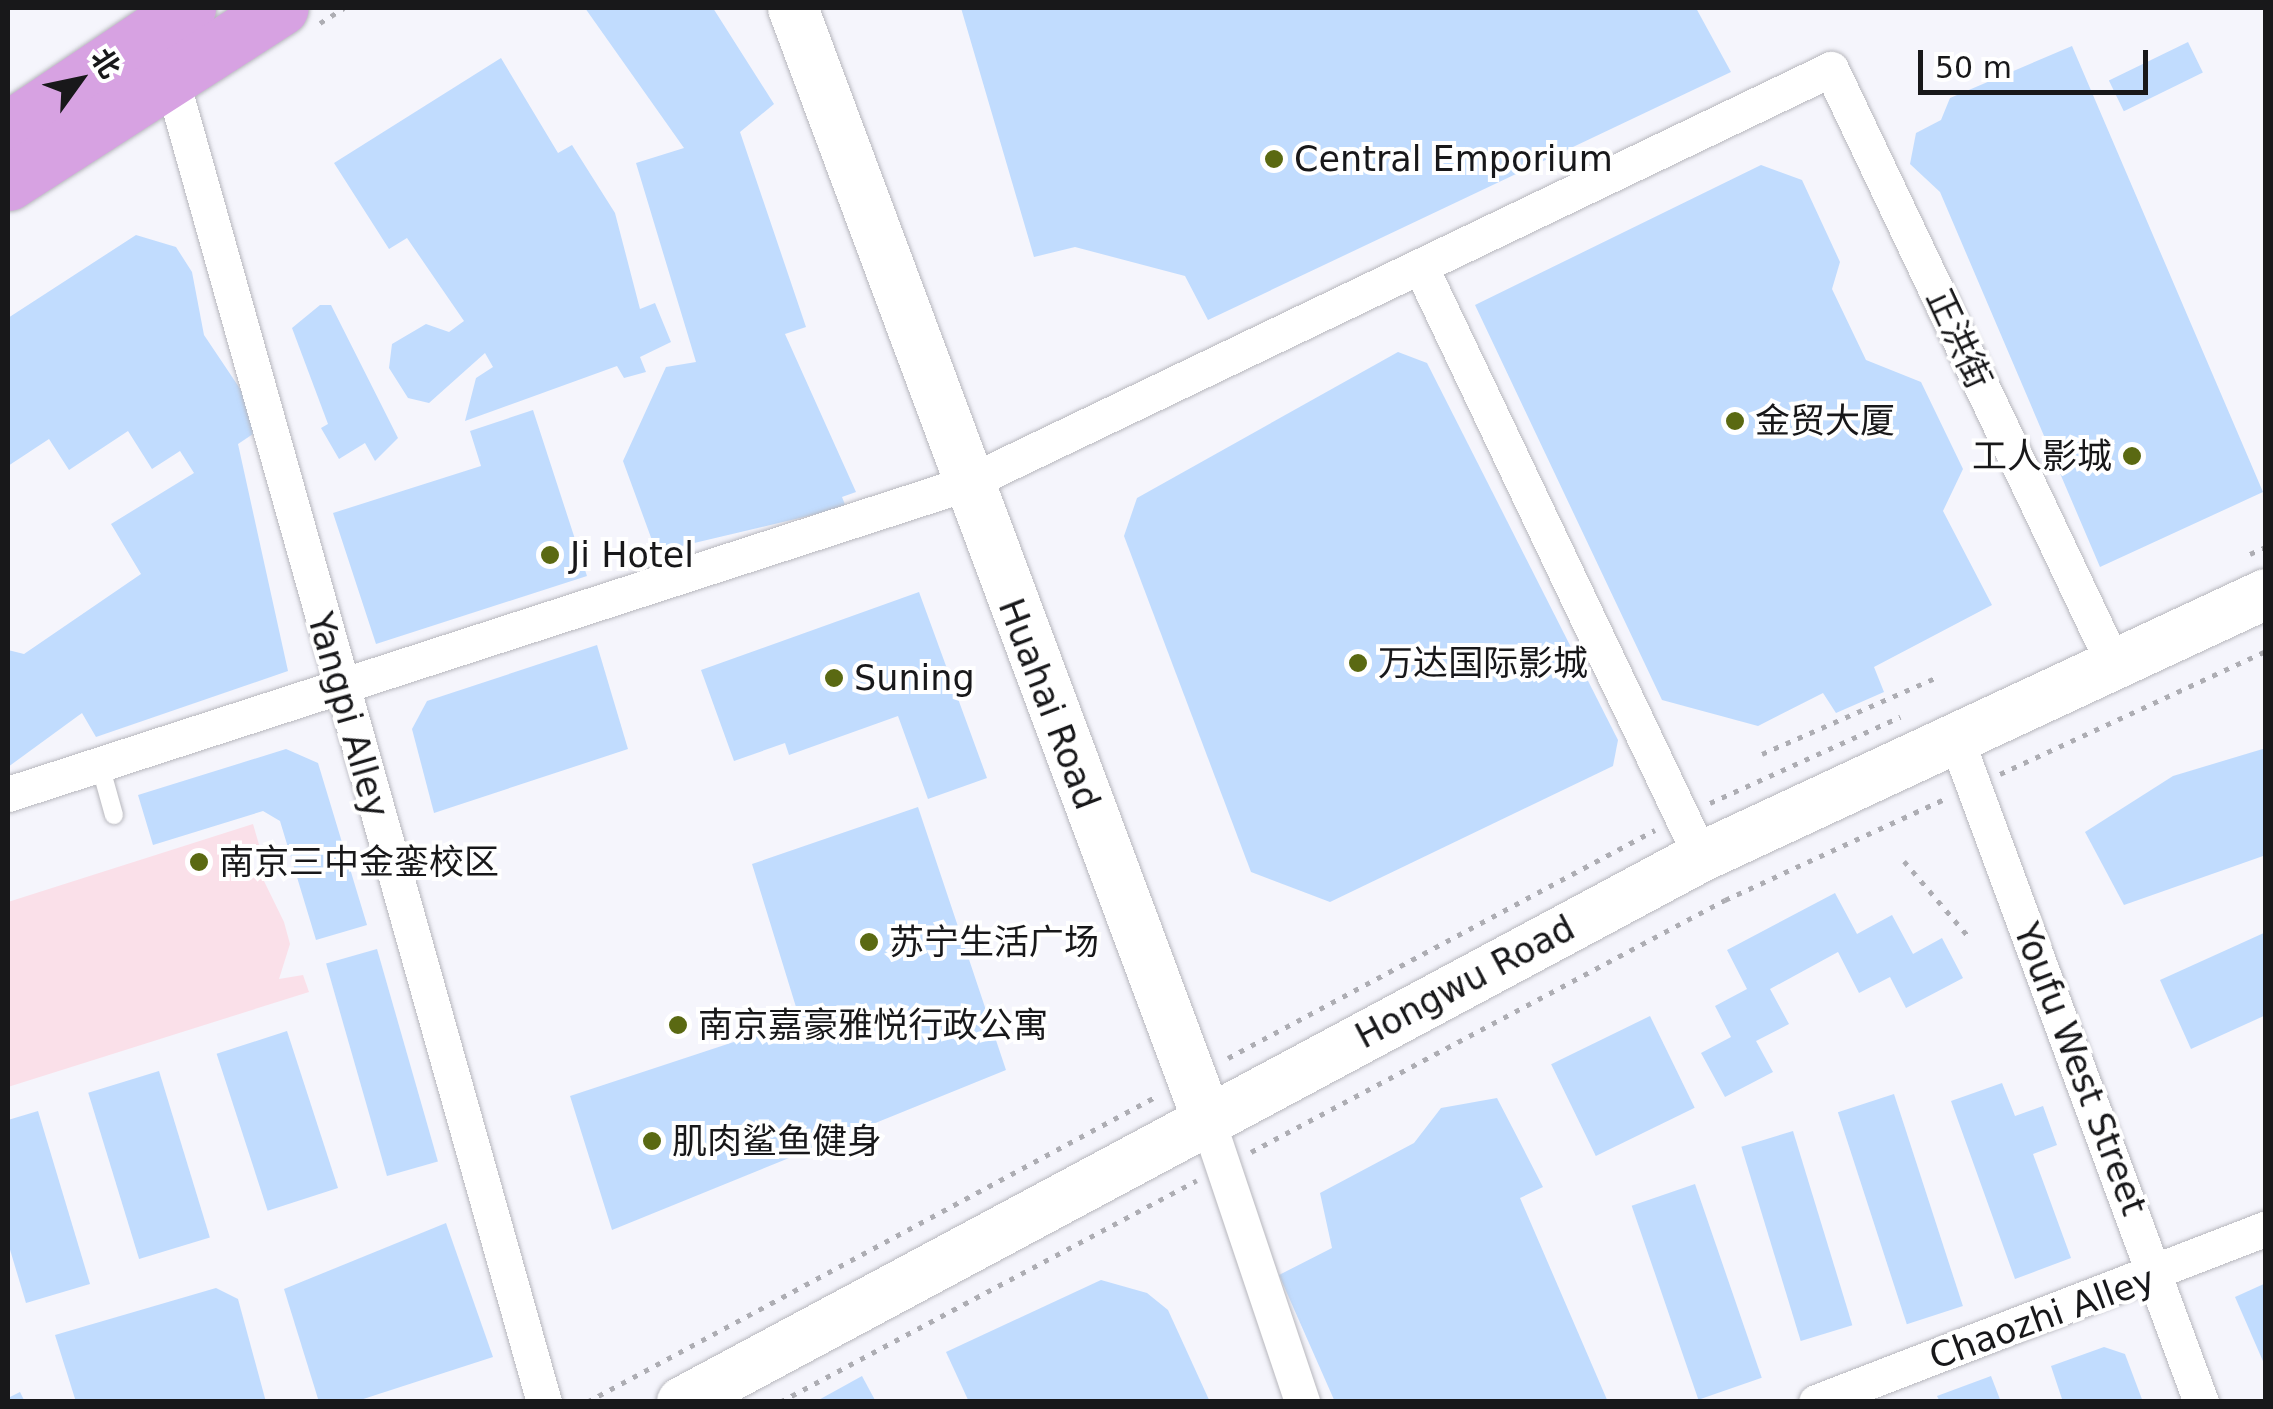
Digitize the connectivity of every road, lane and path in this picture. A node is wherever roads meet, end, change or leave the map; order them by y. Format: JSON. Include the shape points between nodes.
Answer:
{"nodes":[{"id":1,"x":279,"y":8,"type":"edge"},
{"id":2,"x":793,"y":8,"type":"edge"},
{"id":3,"x":172,"y":36,"type":"edge"},
{"id":4,"x":8,"y":129,"type":"edge"},
{"id":5,"x":8,"y":183,"type":"edge"},
{"id":6,"x":1423,"y":272,"type":"junction"},
{"id":7,"x":966,"y":484,"type":"junction"},
{"id":8,"x":2266,"y":594,"type":"edge"},
{"id":9,"x":2266,"y":651,"type":"edge"},
{"id":10,"x":2113,"y":663,"type":"junction"},
{"id":11,"x":1937,"y":676,"type":"dead end"},
{"id":12,"x":340,"y":692,"type":"junction"},
{"id":13,"x":1956,"y":736,"type":"junction"},
{"id":14,"x":1762,"y":754,"type":"dead end"},
{"id":15,"x":100,"y":765,"type":"junction"},
{"id":16,"x":1974,"y":786,"type":"junction"},
{"id":17,"x":8,"y":794,"type":"edge"},
{"id":18,"x":114,"y":815,"type":"dead end"},
{"id":19,"x":1701,"y":857,"type":"junction"},
{"id":20,"x":1904,"y":861,"type":"dead end"},
{"id":21,"x":1968,"y":936,"type":"dead end"},
{"id":22,"x":1207,"y":1120,"type":"junction"},
{"id":23,"x":1245,"y":1155,"type":"dead end"},
{"id":24,"x":1216,"y":1170,"type":"dead end"},
{"id":25,"x":2266,"y":1228,"type":"edge"},
{"id":26,"x":2157,"y":1276,"type":"junction"},
{"id":27,"x":544,"y":1402,"type":"edge"},
{"id":28,"x":682,"y":1402,"type":"edge"},
{"id":29,"x":780,"y":1402,"type":"edge"},
{"id":30,"x":1302,"y":1402,"type":"edge"},
{"id":31,"x":1816,"y":1402,"type":"edge"},
{"id":32,"x":2202,"y":1402,"type":"edge"}],
"edges":[{"from":1,"to":3,"type":"main road"},
{"from":2,"to":7,"type":"main road","name":"Huahai Road"},
{"from":3,"to":4,"type":"main road"},
{"from":3,"to":5,"type":"lane"},
{"from":3,"to":12,"type":"street","name":"Yangpi Alley"},
{"from":6,"to":7,"type":"street"},
{"from":6,"to":10,"type":"street","name":"正洪街","via":[[1831,69]]},
{"from":6,"to":19,"type":"street"},
{"from":7,"to":12,"type":"street"},
{"from":7,"to":22,"type":"main road","name":"Huahai Road"},
{"from":8,"to":10,"type":"main road","name":"Hongwu Road"},
{"from":9,"to":16,"type":"path"},
{"from":10,"to":13,"type":"main road","name":"Hongwu Road"},
{"from":11,"to":14,"type":"path"},
{"from":12,"to":15,"type":"street"},
{"from":12,"to":27,"type":"street","name":"Yangpi Alley"},
{"from":13,"to":16,"type":"street","name":"Youfu West Street"},
{"from":13,"to":19,"type":"main road","name":"Hongwu Road"},
{"from":15,"to":17,"type":"street"},
{"from":15,"to":18,"type":"lane"},
{"from":16,"to":23,"type":"path","via":[[1725,900]]},
{"from":16,"to":26,"type":"street","name":"Youfu West Street"},
{"from":19,"to":22,"type":"main road","name":"Hongwu Road"},
{"from":20,"to":21,"type":"path"},
{"from":22,"to":28,"type":"main road","name":"Hongwu Road"},
{"from":22,"to":30,"type":"street","name":"Huahai Road"},
{"from":24,"to":29,"type":"path"},
{"from":25,"to":26,"type":"street","name":"Chaozhi Alley"},
{"from":26,"to":31,"type":"street","name":"Chaozhi Alley"},
{"from":26,"to":32,"type":"street","name":"Youfu West Street"}]}
